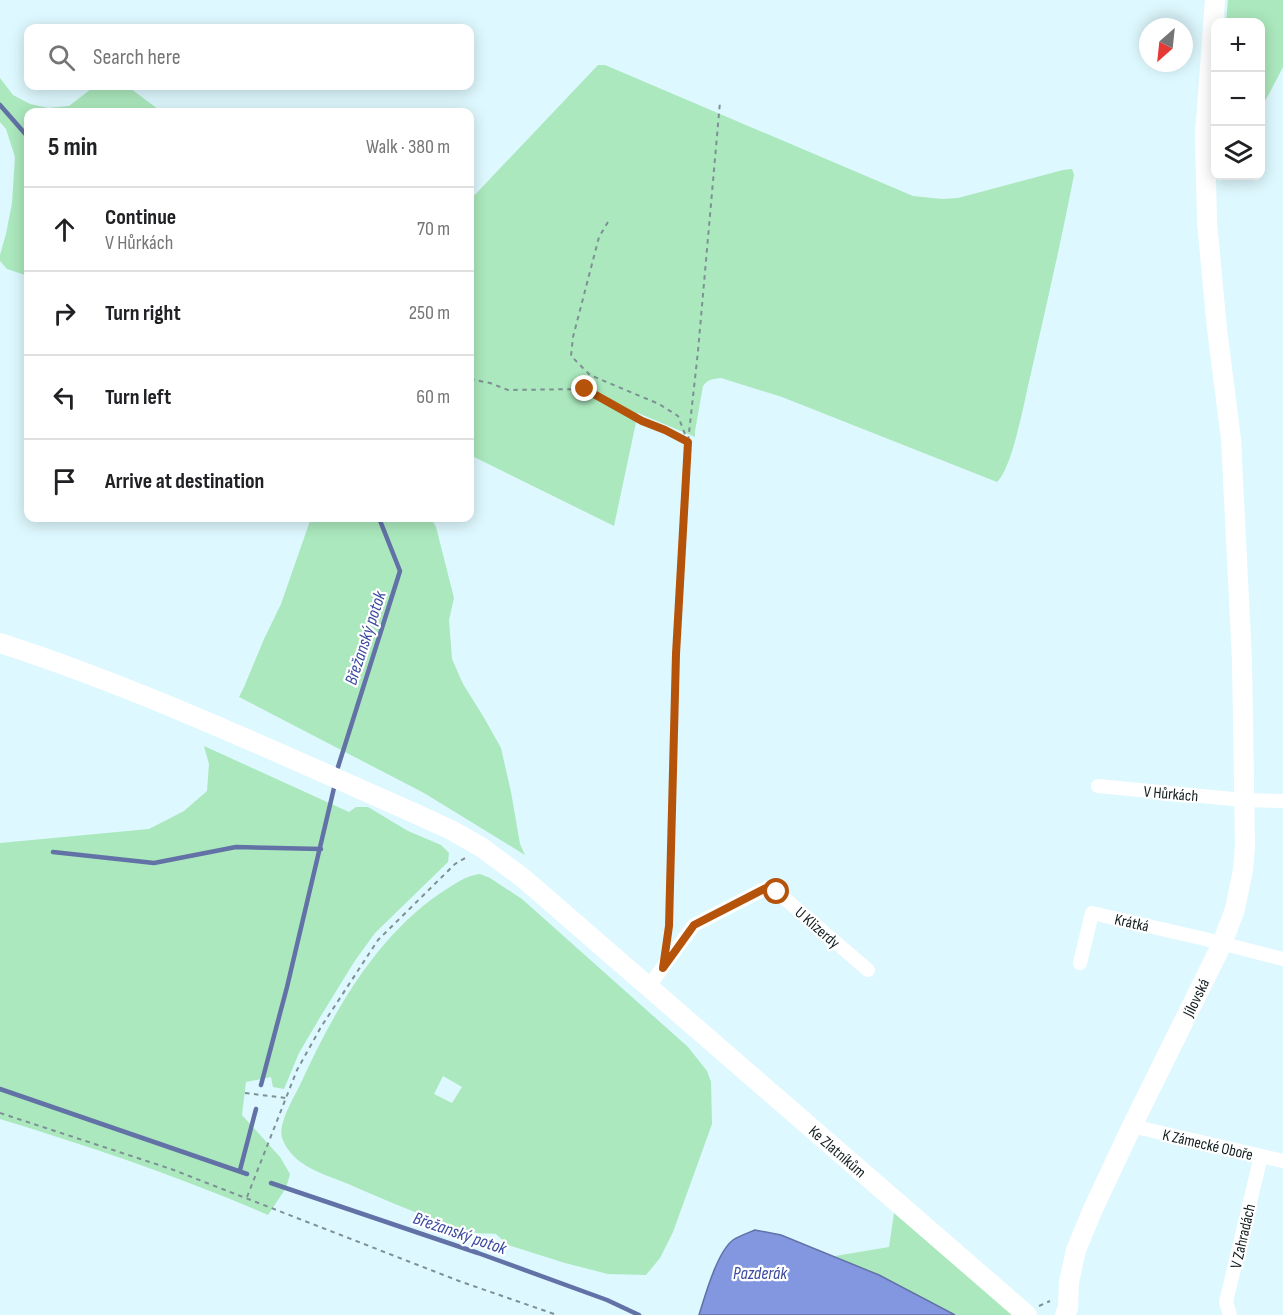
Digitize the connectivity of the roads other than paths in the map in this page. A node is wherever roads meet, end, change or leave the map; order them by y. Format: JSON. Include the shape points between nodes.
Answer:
{"nodes":[{"id":1,"x":1215,"y":0,"type":"edge"},
{"id":2,"x":0,"y":643,"type":"edge"},
{"id":3,"x":1098,"y":786,"type":"dead end"},
{"id":4,"x":1243,"y":800,"type":"junction"},
{"id":5,"x":1283,"y":801,"type":"edge"},
{"id":6,"x":1222,"y":944,"type":"junction"},
{"id":7,"x":1283,"y":959,"type":"edge"},
{"id":8,"x":1080,"y":963,"type":"dead end"},
{"id":9,"x":868,"y":970,"type":"dead end"},
{"id":10,"x":649,"y":986,"type":"junction"},
{"id":11,"x":1132,"y":1126,"type":"junction"},
{"id":12,"x":1261,"y":1156,"type":"junction"},
{"id":13,"x":1283,"y":1161,"type":"edge"},
{"id":14,"x":1027,"y":1315,"type":"edge"},
{"id":15,"x":1065,"y":1315,"type":"edge"},
{"id":16,"x":1230,"y":1315,"type":"edge"}],
"edges":[{"from":1,"to":4,"type":"street","name":"Jílovská","via":[[1206,134],[1207,222],[1231,439],[1242,660]]},
{"from":2,"to":10,"type":"street","name":"Ke Zlatníkům","via":[[148,697],[451,830],[482,847],[523,878]]},
{"from":3,"to":4,"type":"street","name":"V Hůrkách"},
{"from":4,"to":5,"type":"street","name":"V Hůrkách"},
{"from":4,"to":6,"type":"street","name":"Jílovská","via":[[1244,870]]},
{"from":6,"to":7,"type":"street"},
{"from":6,"to":8,"type":"street","name":"Krátká","via":[[1092,913]]},
{"from":6,"to":11,"type":"street","name":"Jílovská"},
{"from":9,"to":10,"type":"street","name":"U Klizerdy","via":[[777,892],[766,888],[694,925]]},
{"from":10,"to":14,"type":"street","name":"Ke Zlatníkům"},
{"from":11,"to":12,"type":"street","name":"K Zámecké Oboře"},
{"from":11,"to":15,"type":"street","name":"Jílovská","via":[[1076,1250]]},
{"from":12,"to":13,"type":"street","name":"K Zámecké Oboře"},
{"from":12,"to":16,"type":"street","name":"V Zahradách","via":[[1226,1302]]}]}
